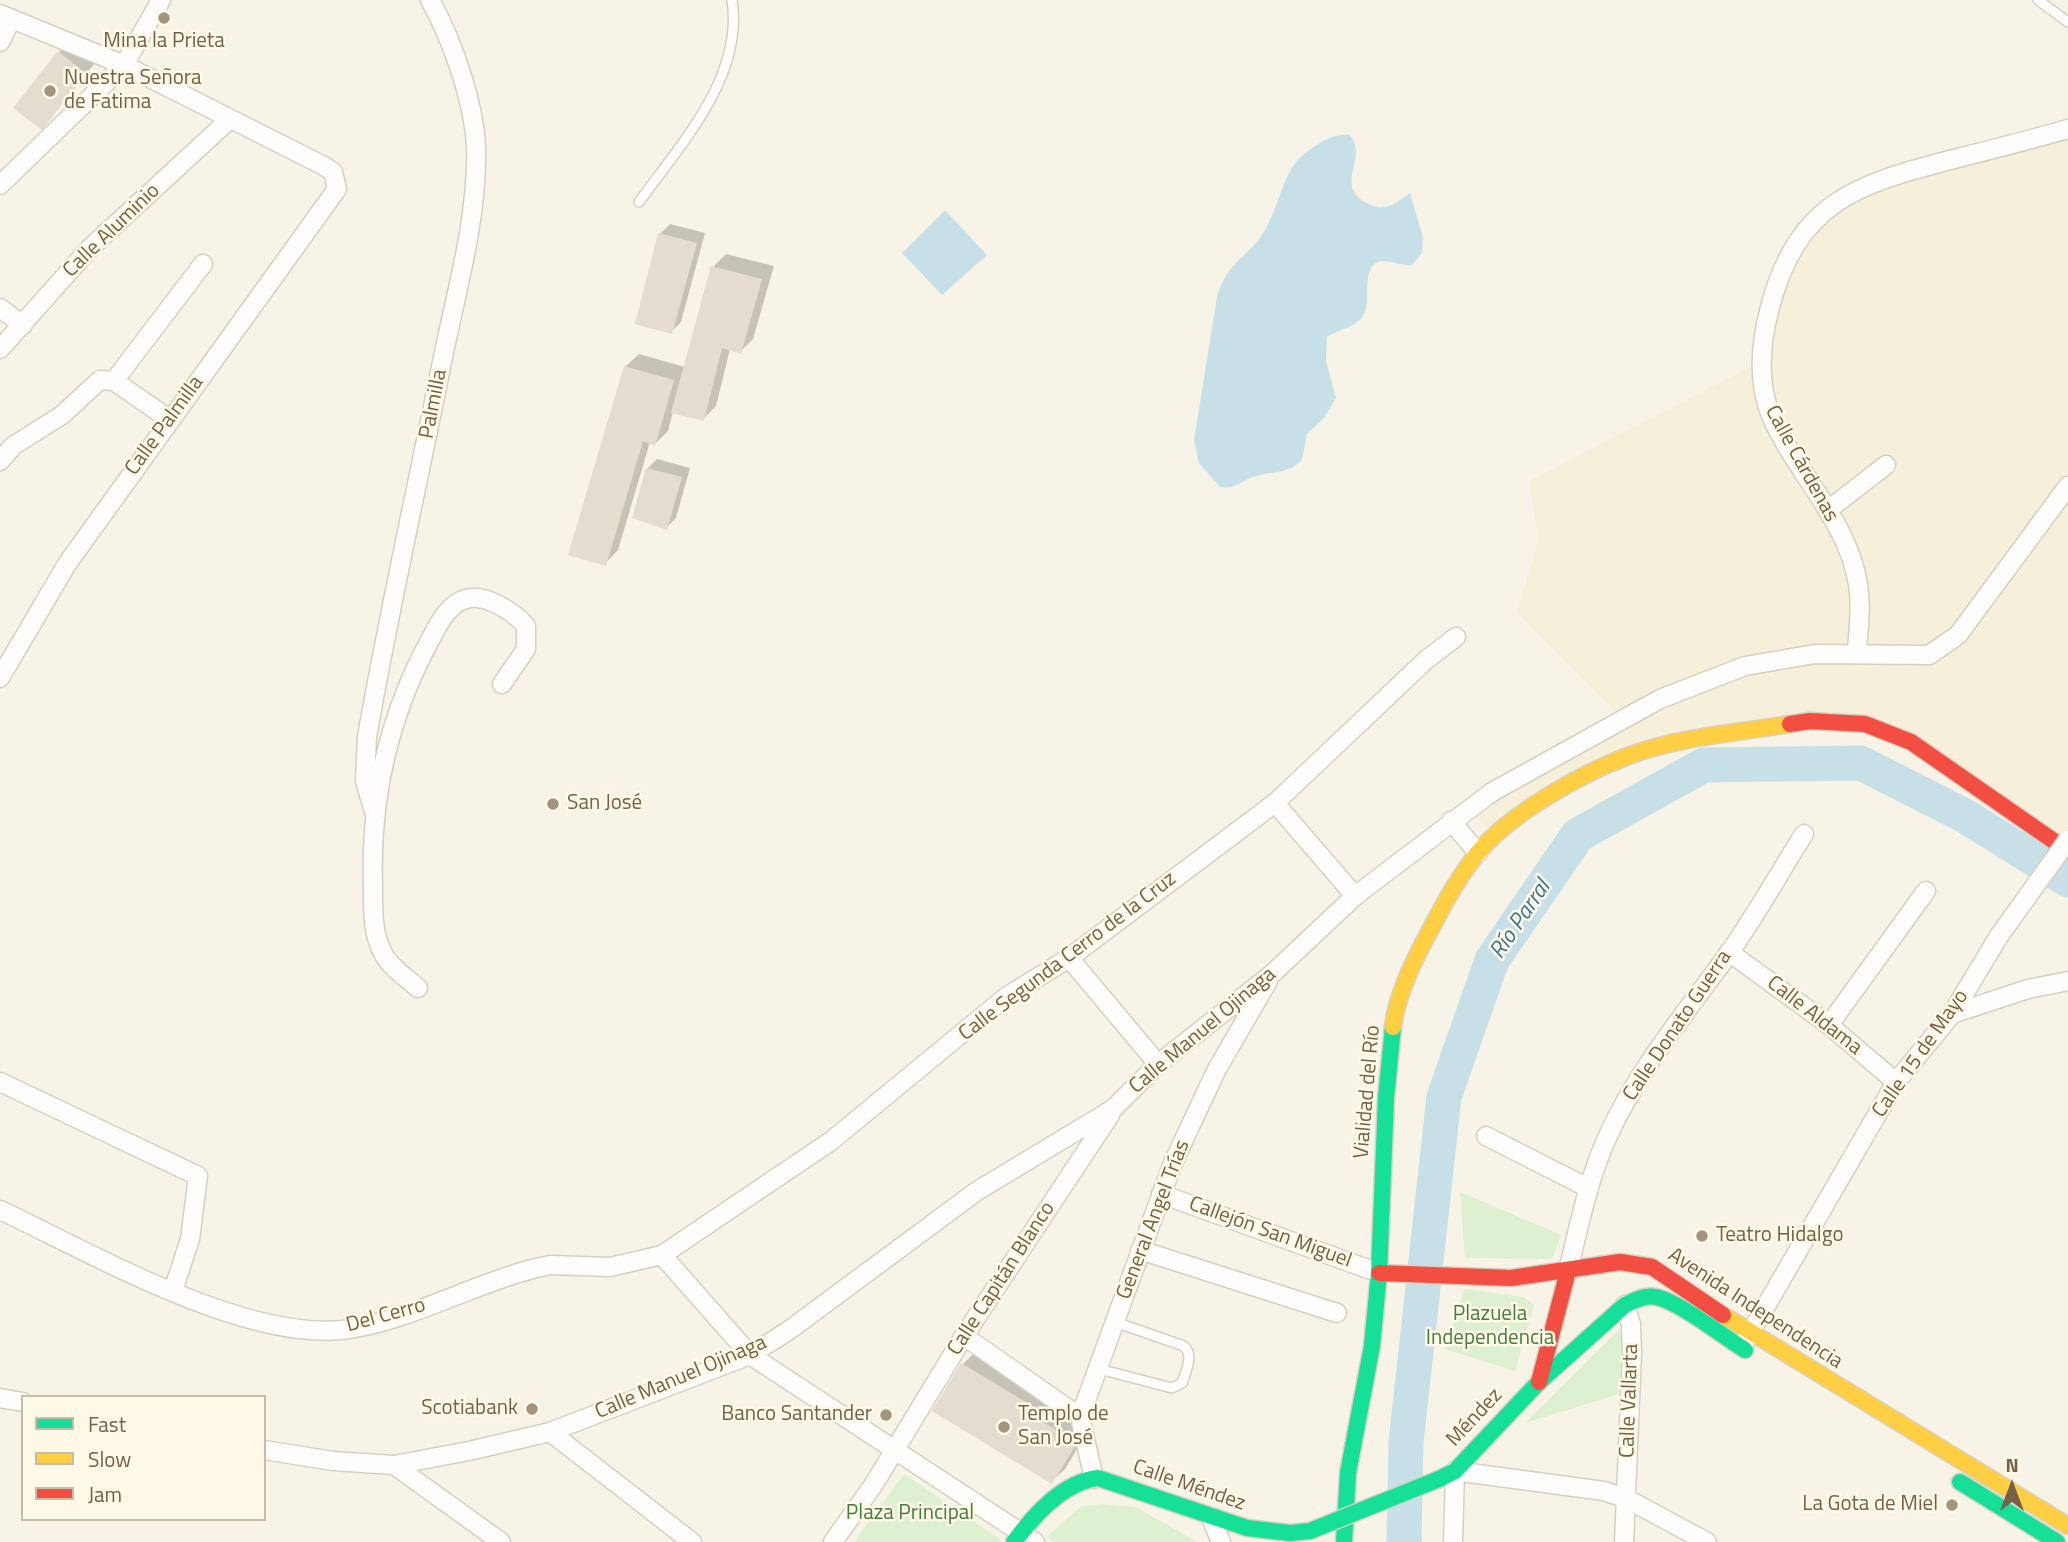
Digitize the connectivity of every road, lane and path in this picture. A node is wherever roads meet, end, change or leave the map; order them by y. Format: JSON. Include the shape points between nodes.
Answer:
{"nodes":[{"id":1,"x":161,"y":0,"type":"edge"},
{"id":2,"x":430,"y":0,"type":"edge"},
{"id":3,"x":732,"y":0,"type":"edge"},
{"id":4,"x":2038,"y":0,"type":"edge"},
{"id":5,"x":5,"y":17,"type":"edge"},
{"id":6,"x":2068,"y":22,"type":"edge"},
{"id":7,"x":0,"y":42,"type":"edge"},
{"id":8,"x":124,"y":65,"type":"junction"},
{"id":9,"x":230,"y":119,"type":"junction"},
{"id":10,"x":2068,"y":128,"type":"edge"},
{"id":11,"x":0,"y":185,"type":"edge"},
{"id":12,"x":639,"y":202,"type":"dead end"},
{"id":13,"x":203,"y":264,"type":"dead end"},
{"id":14,"x":0,"y":308,"type":"edge"},
{"id":15,"x":23,"y":325,"type":"junction"},
{"id":16,"x":0,"y":349,"type":"edge"},
{"id":17,"x":114,"y":381,"type":"junction"},
{"id":18,"x":169,"y":419,"type":"junction"},
{"id":19,"x":0,"y":461,"type":"edge"},
{"id":20,"x":1886,"y":465,"type":"dead end"},
{"id":21,"x":2068,"y":487,"type":"edge"},
{"id":22,"x":1828,"y":510,"type":"junction"},
{"id":23,"x":1456,"y":637,"type":"dead end"},
{"id":24,"x":1857,"y":653,"type":"junction"},
{"id":25,"x":0,"y":678,"type":"edge"},
{"id":26,"x":502,"y":684,"type":"dead end"},
{"id":27,"x":1990,"y":799,"type":"junction"},
{"id":28,"x":1275,"y":803,"type":"junction"},
{"id":29,"x":374,"y":812,"type":"junction"},
{"id":30,"x":1451,"y":821,"type":"junction"},
{"id":31,"x":1804,"y":834,"type":"dead end"},
{"id":32,"x":2068,"y":840,"type":"edge"},
{"id":33,"x":2068,"y":851,"type":"edge"},
{"id":34,"x":1478,"y":853,"type":"junction"},
{"id":35,"x":2068,"y":868,"type":"edge"},
{"id":36,"x":1926,"y":891,"type":"dead end"},
{"id":37,"x":1356,"y":896,"type":"junction"},
{"id":38,"x":1729,"y":953,"type":"junction"},
{"id":39,"x":1069,"y":958,"type":"junction"},
{"id":40,"x":1272,"y":974,"type":"junction"},
{"id":41,"x":2068,"y":981,"type":"edge"},
{"id":42,"x":418,"y":988,"type":"dead end"},
{"id":43,"x":1952,"y":1014,"type":"junction"},
{"id":44,"x":1829,"y":1025,"type":"junction"},
{"id":45,"x":1158,"y":1064,"type":"junction"},
{"id":46,"x":0,"y":1082,"type":"edge"},
{"id":47,"x":1896,"y":1082,"type":"junction"},
{"id":48,"x":1114,"y":1109,"type":"junction"},
{"id":49,"x":1486,"y":1136,"type":"dead end"},
{"id":50,"x":1588,"y":1188,"type":"junction"},
{"id":51,"x":1161,"y":1194,"type":"junction"},
{"id":52,"x":0,"y":1210,"type":"edge"},
{"id":53,"x":1140,"y":1250,"type":"junction"},
{"id":54,"x":662,"y":1255,"type":"junction"},
{"id":55,"x":1593,"y":1266,"type":"junction"},
{"id":56,"x":1568,"y":1271,"type":"junction"},
{"id":57,"x":1379,"y":1273,"type":"junction"},
{"id":58,"x":1511,"y":1278,"type":"junction"},
{"id":59,"x":173,"y":1291,"type":"junction"},
{"id":60,"x":1618,"y":1292,"type":"junction"},
{"id":61,"x":1546,"y":1300,"type":"junction"},
{"id":62,"x":1337,"y":1313,"type":"dead end"},
{"id":63,"x":1115,"y":1322,"type":"junction"},
{"id":64,"x":1599,"y":1328,"type":"junction"},
{"id":65,"x":964,"y":1336,"type":"junction"},
{"id":66,"x":1746,"y":1341,"type":"junction"},
{"id":67,"x":750,"y":1354,"type":"junction"},
{"id":68,"x":1765,"y":1362,"type":"dead end"},
{"id":69,"x":1099,"y":1369,"type":"junction"},
{"id":70,"x":1539,"y":1382,"type":"junction"},
{"id":71,"x":0,"y":1398,"type":"edge"},
{"id":72,"x":21,"y":1402,"type":"edge"},
{"id":73,"x":1080,"y":1418,"type":"junction"},
{"id":74,"x":550,"y":1432,"type":"junction"},
{"id":75,"x":266,"y":1450,"type":"edge"},
{"id":76,"x":894,"y":1450,"type":"junction"},
{"id":77,"x":394,"y":1465,"type":"junction"},
{"id":78,"x":1942,"y":1471,"type":"dead end"},
{"id":79,"x":1447,"y":1475,"type":"junction"},
{"id":80,"x":1094,"y":1479,"type":"junction"},
{"id":81,"x":1626,"y":1499,"type":"junction"},
{"id":82,"x":1211,"y":1518,"type":"junction"},
{"id":83,"x":2068,"y":1527,"type":"edge"},
{"id":84,"x":1023,"y":1539,"type":"edge"},
{"id":85,"x":1269,"y":1540,"type":"edge"},
{"id":86,"x":501,"y":1542,"type":"edge"},
{"id":87,"x":692,"y":1542,"type":"edge"},
{"id":88,"x":833,"y":1542,"type":"edge"},
{"id":89,"x":1221,"y":1542,"type":"edge"},
{"id":90,"x":1344,"y":1542,"type":"edge"},
{"id":91,"x":1453,"y":1542,"type":"edge"},
{"id":92,"x":1624,"y":1542,"type":"edge"},
{"id":93,"x":1707,"y":1542,"type":"edge"},
{"id":94,"x":2057,"y":1542,"type":"edge"}],
"edges":[{"from":1,"to":8,"type":"street"},
{"from":2,"to":29,"type":"street","name":"Palmilla","via":[[464,88],[476,169],[458,285],[367,737],[365,781]]},
{"from":3,"to":12,"type":"lane","via":[[732,36],[715,92]]},
{"from":4,"to":6,"type":"lane"},
{"from":5,"to":7,"type":"street"},
{"from":5,"to":8,"type":"street"},
{"from":8,"to":9,"type":"street"},
{"from":8,"to":11,"type":"street"},
{"from":9,"to":15,"type":"street","name":"Calle Aluminio","via":[[90,248]]},
{"from":9,"to":18,"type":"street","name":"Calle Palmilla","via":[[324,166],[337,181],[334,197]]},
{"from":10,"to":22,"type":"street","name":"Calle Cárdenas","via":[[1861,188],[1816,218],[1787,257],[1765,330],[1763,393],[1783,439]]},
{"from":13,"to":17,"type":"street"},
{"from":14,"to":15,"type":"street"},
{"from":15,"to":16,"type":"street","name":"Calle Aluminio"},
{"from":17,"to":18,"type":"street"},
{"from":17,"to":19,"type":"street","via":[[93,383],[62,415],[24,437]]},
{"from":18,"to":25,"type":"street","name":"Calle Palmilla","via":[[67,564]]},
{"from":20,"to":22,"type":"street"},
{"from":21,"to":24,"type":"street","name":"Calle Manuel Ojinaga","via":[[1958,635],[1943,648],[1929,654]]},
{"from":22,"to":24,"type":"street","name":"Calle Cárdenas","via":[[1853,563],[1858,586]]},
{"from":23,"to":28,"type":"street","name":"Calle Segunda Cerro de la Cruz"},
{"from":24,"to":30,"type":"street","name":"Calle Manuel Ojinaga","via":[[1783,657],[1745,666],[1660,699],[1502,786]]},
{"from":26,"to":29,"type":"street","via":[[526,649],[526,626],[487,600],[478,597],[458,602],[438,625],[404,692]]},
{"from":27,"to":33,"type":"main road","name":"Vialidad del Río"},
{"from":27,"to":34,"type":"main road","name":"Vialidad del Río","via":[[1942,762],[1887,731],[1841,721],[1790,723],[1661,746],[1609,764],[1543,802]]},
{"from":27,"to":35,"type":"main road","name":"Vialidad del Río","via":[[2008,821]]},
{"from":28,"to":37,"type":"street"},
{"from":28,"to":39,"type":"street","name":"Calle Segunda Cerro de la Cruz"},
{"from":29,"to":42,"type":"street","via":[[377,936],[384,955]]},
{"from":30,"to":34,"type":"street"},
{"from":30,"to":37,"type":"street","name":"Calle Manuel Ojinaga"},
{"from":31,"to":38,"type":"street","name":"Calle Donato Guerra"},
{"from":32,"to":43,"type":"street","name":"Calle 15 de Mayo","bridge":true,"via":[[1999,936]]},
{"from":34,"to":57,"type":"main road","name":"Vialidad del Río","via":[[1449,894],[1416,956],[1394,1022]]},
{"from":36,"to":44,"type":"street"},
{"from":37,"to":40,"type":"street","name":"Calle Manuel Ojinaga"},
{"from":38,"to":44,"type":"street","name":"Calle Aldama"},
{"from":38,"to":50,"type":"street","name":"Calle Donato Guerra","via":[[1639,1078],[1607,1138]]},
{"from":39,"to":45,"type":"street"},
{"from":39,"to":54,"type":"street","name":"Calle Segunda Cerro de la Cruz","via":[[1006,997],[831,1141]]},
{"from":40,"to":45,"type":"street","name":"Calle Manuel Ojinaga"},
{"from":40,"to":51,"type":"street","name":"General Angel Trías","via":[[1216,1071]]},
{"from":41,"to":43,"type":"street"},
{"from":43,"to":47,"type":"street","name":"Calle 15 de Mayo"},
{"from":44,"to":47,"type":"street","name":"Calle Aldama"},
{"from":45,"to":48,"type":"street","name":"Calle Manuel Ojinaga"},
{"from":46,"to":59,"type":"street","via":[[198,1176],[190,1239]]},
{"from":47,"to":66,"type":"street","name":"Calle 15 de Mayo"},
{"from":48,"to":65,"type":"street","name":"Calle Capitán Blanco"},
{"from":48,"to":67,"type":"street","name":"Calle Manuel Ojinaga","via":[[977,1191]]},
{"from":49,"to":50,"type":"street"},
{"from":50,"to":56,"type":"street","name":"Calle Donato Guerra"},
{"from":51,"to":53,"type":"street","name":"General Angel Trías"},
{"from":51,"to":57,"type":"street","name":"Callejón San Miguel"},
{"from":52,"to":59,"type":"street","name":"Del Cerro"},
{"from":53,"to":62,"type":"street"},
{"from":53,"to":63,"type":"street","name":"General Angel Trías"},
{"from":54,"to":59,"type":"street","name":"Del Cerro","via":[[610,1267],[550,1265],[532,1269],[353,1329],[286,1329],[248,1320]]},
{"from":54,"to":67,"type":"street"},
{"from":55,"to":56,"type":"main road","name":"Avenida Independencia"},
{"from":55,"to":60,"type":"main road"},
{"from":55,"to":66,"type":"main road","name":"Avenida Independencia","via":[[1638,1263],[1652,1267]]},
{"from":56,"to":58,"type":"main road","name":"Avenida Independencia"},
{"from":56,"to":61,"type":"main road"},
{"from":57,"to":58,"type":"main road","name":"Avenida Independencia"},
{"from":57,"to":90,"type":"main road","name":"Vialidad del Río","via":[[1368,1377],[1348,1473]]},
{"from":58,"to":61,"type":"main road"},
{"from":60,"to":64,"type":"main road","name":"Avenida Independencia"},
{"from":60,"to":66,"type":"main road","name":"Avenida Independencia","via":[[1659,1297]]},
{"from":60,"to":81,"type":"street","name":"Calle Vallarta","via":[[1631,1324],[1633,1353]]},
{"from":61,"to":64,"type":"main road","via":[[1574,1325]]},
{"from":61,"to":70,"type":"main road"},
{"from":63,"to":69,"type":"street","name":"General Angel Trías"},
{"from":63,"to":69,"type":"lane","via":[[1184,1346],[1190,1357],[1187,1370],[1182,1383],[1172,1388]]},
{"from":64,"to":70,"type":"main road","name":"Avenida Independencia"},
{"from":65,"to":73,"type":"street"},
{"from":65,"to":76,"type":"street","name":"Calle Capitán Blanco"},
{"from":66,"to":68,"type":"main road","name":"Avenida Independencia"},
{"from":66,"to":83,"type":"main road","name":"Avenida Independencia"},
{"from":67,"to":74,"type":"street","name":"Calle Manuel Ojinaga"},
{"from":67,"to":76,"type":"street"},
{"from":69,"to":73,"type":"street","name":"General Angel Trías"},
{"from":70,"to":79,"type":"main road","name":"Méndez"},
{"from":71,"to":72,"type":"street"},
{"from":73,"to":80,"type":"street"},
{"from":74,"to":77,"type":"street","name":"Calle Manuel Ojinaga"},
{"from":74,"to":87,"type":"street"},
{"from":75,"to":77,"type":"street","name":"Calle Manuel Ojinaga","via":[[344,1463]]},
{"from":76,"to":84,"type":"street"},
{"from":76,"to":88,"type":"street","name":"Calle Capitán Blanco"},
{"from":77,"to":86,"type":"street"},
{"from":78,"to":94,"type":"main road"},
{"from":79,"to":81,"type":"street","via":[[1585,1487]]},
{"from":79,"to":85,"type":"main road","bridge":true,"via":[[1310,1531]]},
{"from":79,"to":91,"type":"street"},
{"from":80,"to":82,"type":"main road","name":"Calle Méndez"},
{"from":80,"to":84,"type":"main road","via":[[1059,1497]]},
{"from":81,"to":92,"type":"street","name":"Calle Vallarta"},
{"from":81,"to":93,"type":"street"},
{"from":82,"to":85,"type":"main road","name":"Calle Méndez"},
{"from":82,"to":89,"type":"street"}]}
